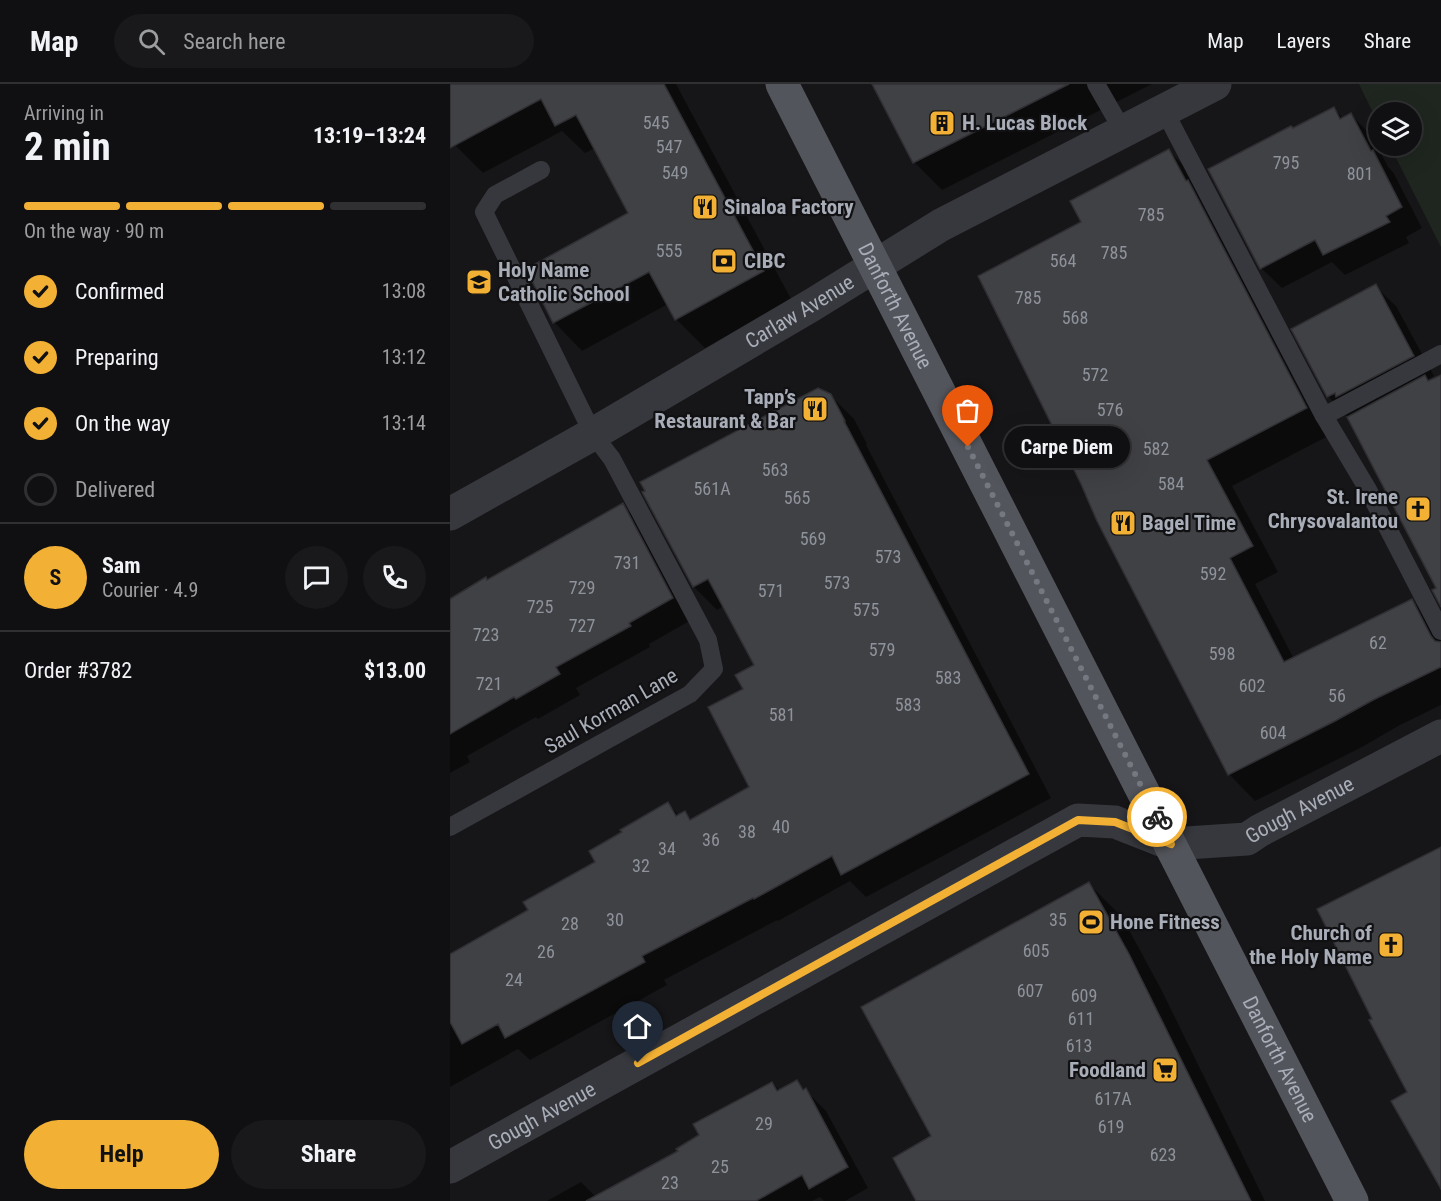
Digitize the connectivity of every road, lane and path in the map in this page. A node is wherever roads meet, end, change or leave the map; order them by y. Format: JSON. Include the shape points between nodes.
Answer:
{"nodes":[{"id":1,"x":782,"y":84,"type":"edge"},
{"id":2,"x":1096,"y":84,"type":"edge"},
{"id":3,"x":1215,"y":84,"type":"edge"},
{"id":4,"x":1164,"y":110,"type":"junction"},
{"id":5,"x":1123,"y":131,"type":"junction"},
{"id":6,"x":541,"y":170,"type":"dead end"},
{"id":7,"x":875,"y":266,"type":"junction"},
{"id":8,"x":1441,"y":354,"type":"edge"},
{"id":9,"x":1324,"y":416,"type":"junction"},
{"id":10,"x":593,"y":434,"type":"junction"},
{"id":11,"x":450,"y":514,"type":"edge"},
{"id":12,"x":1441,"y":631,"type":"edge"},
{"id":13,"x":1441,"y":736,"type":"edge"},
{"id":14,"x":450,"y":826,"type":"edge"},
{"id":15,"x":1171,"y":844,"type":"junction"},
{"id":16,"x":450,"y":1167,"type":"edge"},
{"id":17,"x":1352,"y":1201,"type":"edge"}],
"edges":[{"from":1,"to":7,"type":"main road","name":"Danforth Avenue"},
{"from":2,"to":5,"type":"lane"},
{"from":3,"to":4,"type":"street","name":"Carlaw Avenue"},
{"from":4,"to":5,"type":"street","name":"Carlaw Avenue"},
{"from":4,"to":9,"type":"lane"},
{"from":5,"to":7,"type":"street","name":"Carlaw Avenue","via":[[941,225]]},
{"from":6,"to":10,"type":"lane","via":[[495,195],[484,212]]},
{"from":7,"to":10,"type":"street","name":"Carlaw Avenue"},
{"from":7,"to":15,"type":"main road","name":"Danforth Avenue"},
{"from":8,"to":9,"type":"lane"},
{"from":9,"to":12,"type":"lane","via":[[1367,488]]},
{"from":10,"to":11,"type":"street","name":"Carlaw Avenue"},
{"from":10,"to":14,"type":"lane","name":"Saul Korman Lane","via":[[612,459],[708,640],[714,669],[690,694]]},
{"from":13,"to":15,"type":"street","name":"Gough Avenue","via":[[1247,839]]},
{"from":15,"to":16,"type":"street","name":"Gough Avenue","via":[[1115,822],[1078,820]]},
{"from":15,"to":17,"type":"main road","name":"Danforth Avenue"}]}
